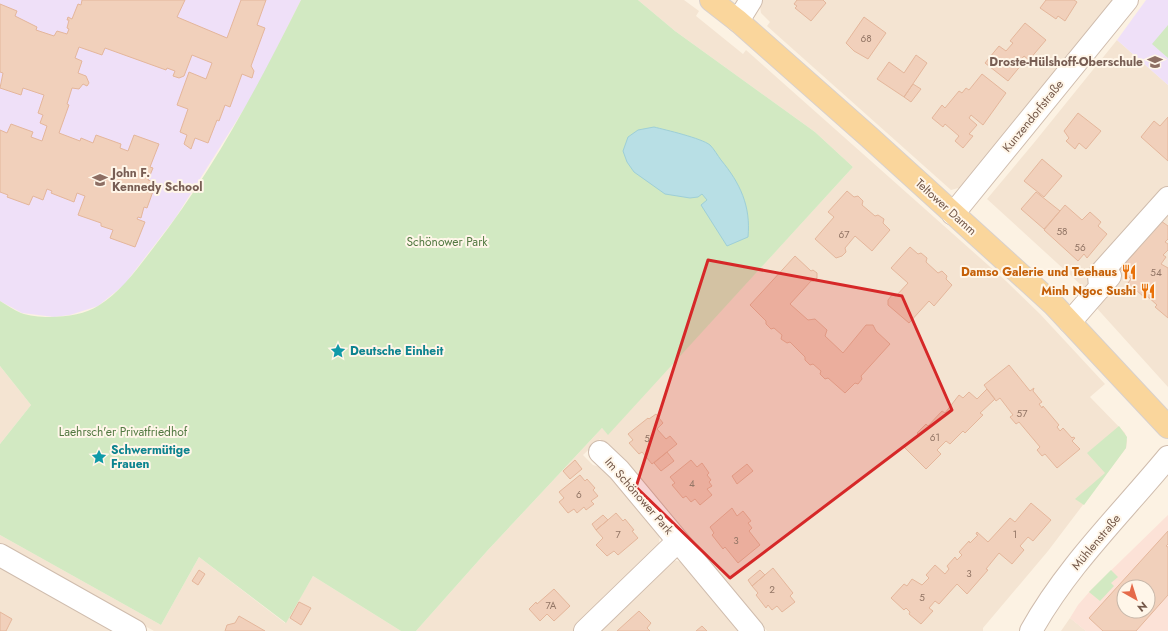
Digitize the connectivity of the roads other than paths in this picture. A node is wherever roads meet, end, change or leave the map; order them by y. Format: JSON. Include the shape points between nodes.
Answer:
{"nodes":[{"id":1,"x":711,"y":0,"type":"edge"},
{"id":2,"x":751,"y":0,"type":"edge"},
{"id":3,"x":1127,"y":0,"type":"edge"},
{"id":4,"x":738,"y":21,"type":"junction"},
{"id":5,"x":1168,"y":198,"type":"edge"},
{"id":6,"x":953,"y":214,"type":"junction"},
{"id":7,"x":1134,"y":248,"type":"dead end"},
{"id":8,"x":1100,"y":288,"type":"junction"},
{"id":9,"x":1070,"y":322,"type":"junction"},
{"id":10,"x":1168,"y":427,"type":"edge"},
{"id":11,"x":600,"y":452,"type":"dead end"},
{"id":12,"x":1168,"y":457,"type":"edge"},
{"id":13,"x":678,"y":541,"type":"junction"},
{"id":14,"x":0,"y":555,"type":"edge"},
{"id":15,"x":136,"y":631,"type":"edge"},
{"id":16,"x":585,"y":631,"type":"edge"},
{"id":17,"x":753,"y":631,"type":"edge"},
{"id":18,"x":1031,"y":631,"type":"edge"}],
"edges":[{"from":1,"to":4,"type":"main road","name":"Teltower Damm"},
{"from":2,"to":4,"type":"street"},
{"from":3,"to":6,"type":"street","name":"Kunzendorfstraße"},
{"from":4,"to":6,"type":"main road","name":"Teltower Damm"},
{"from":5,"to":8,"type":"street","via":[[1099,275]]},
{"from":6,"to":9,"type":"main road","name":"Teltower Damm"},
{"from":7,"to":8,"type":"street"},
{"from":8,"to":9,"type":"street"},
{"from":9,"to":10,"type":"main road","name":"Teltower Damm"},
{"from":11,"to":13,"type":"street","name":"Im Schönower Park","via":[[619,470]]},
{"from":12,"to":18,"type":"street","name":"Mühlenstraße","via":[[1086,553],[1045,606]]},
{"from":13,"to":16,"type":"street","name":"Im Schönower Park"},
{"from":13,"to":17,"type":"street","name":"Im Schönower Park"},
{"from":14,"to":15,"type":"street"}]}
